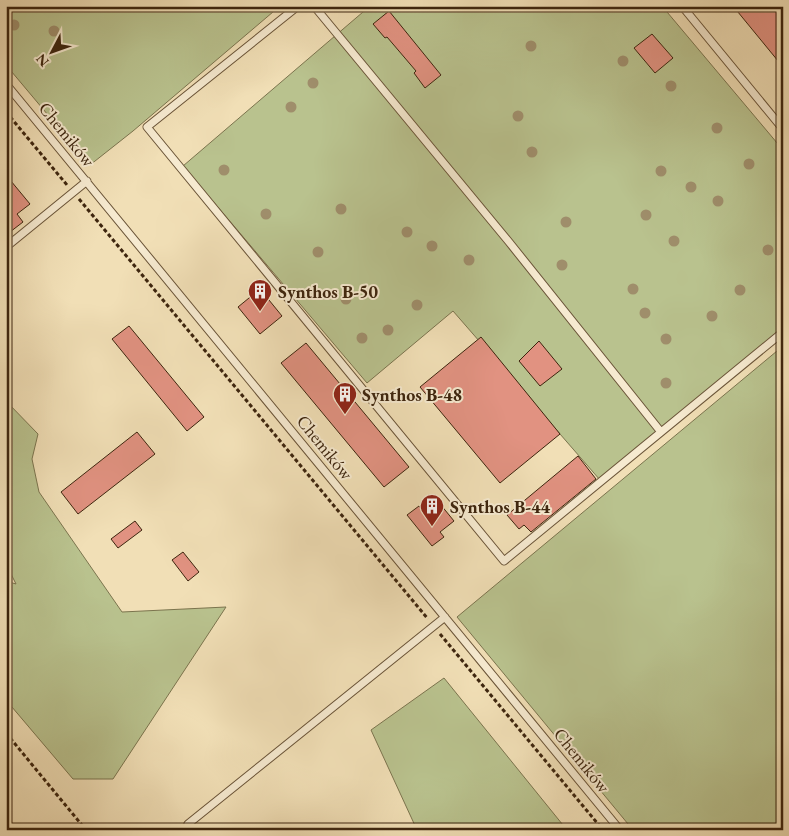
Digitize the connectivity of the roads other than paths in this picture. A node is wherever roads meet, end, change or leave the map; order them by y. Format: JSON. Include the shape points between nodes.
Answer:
{"nodes":[{"id":1,"x":298,"y":6,"type":"edge"},
{"id":2,"x":314,"y":6,"type":"edge"},
{"id":3,"x":682,"y":6,"type":"edge"},
{"id":4,"x":6,"y":84,"type":"edge"},
{"id":5,"x":783,"y":129,"type":"edge"},
{"id":6,"x":86,"y":181,"type":"junction"},
{"id":7,"x":6,"y":247,"type":"edge"},
{"id":8,"x":783,"y":332,"type":"edge"},
{"id":9,"x":661,"y":432,"type":"junction"},
{"id":10,"x":445,"y":617,"type":"junction"},
{"id":11,"x":192,"y":830,"type":"edge"},
{"id":12,"x":620,"y":830,"type":"edge"}],
"edges":[{"from":1,"to":9,"type":"lane","via":[[147,127],[504,561]]},
{"from":2,"to":9,"type":"lane"},
{"from":3,"to":5,"type":"lane"},
{"from":4,"to":6,"type":"lane","name":"Chemików"},
{"from":6,"to":7,"type":"lane"},
{"from":6,"to":10,"type":"lane","name":"Chemików"},
{"from":8,"to":9,"type":"lane"},
{"from":10,"to":11,"type":"lane","via":[[188,824]]},
{"from":10,"to":12,"type":"lane","name":"Chemików"}]}
